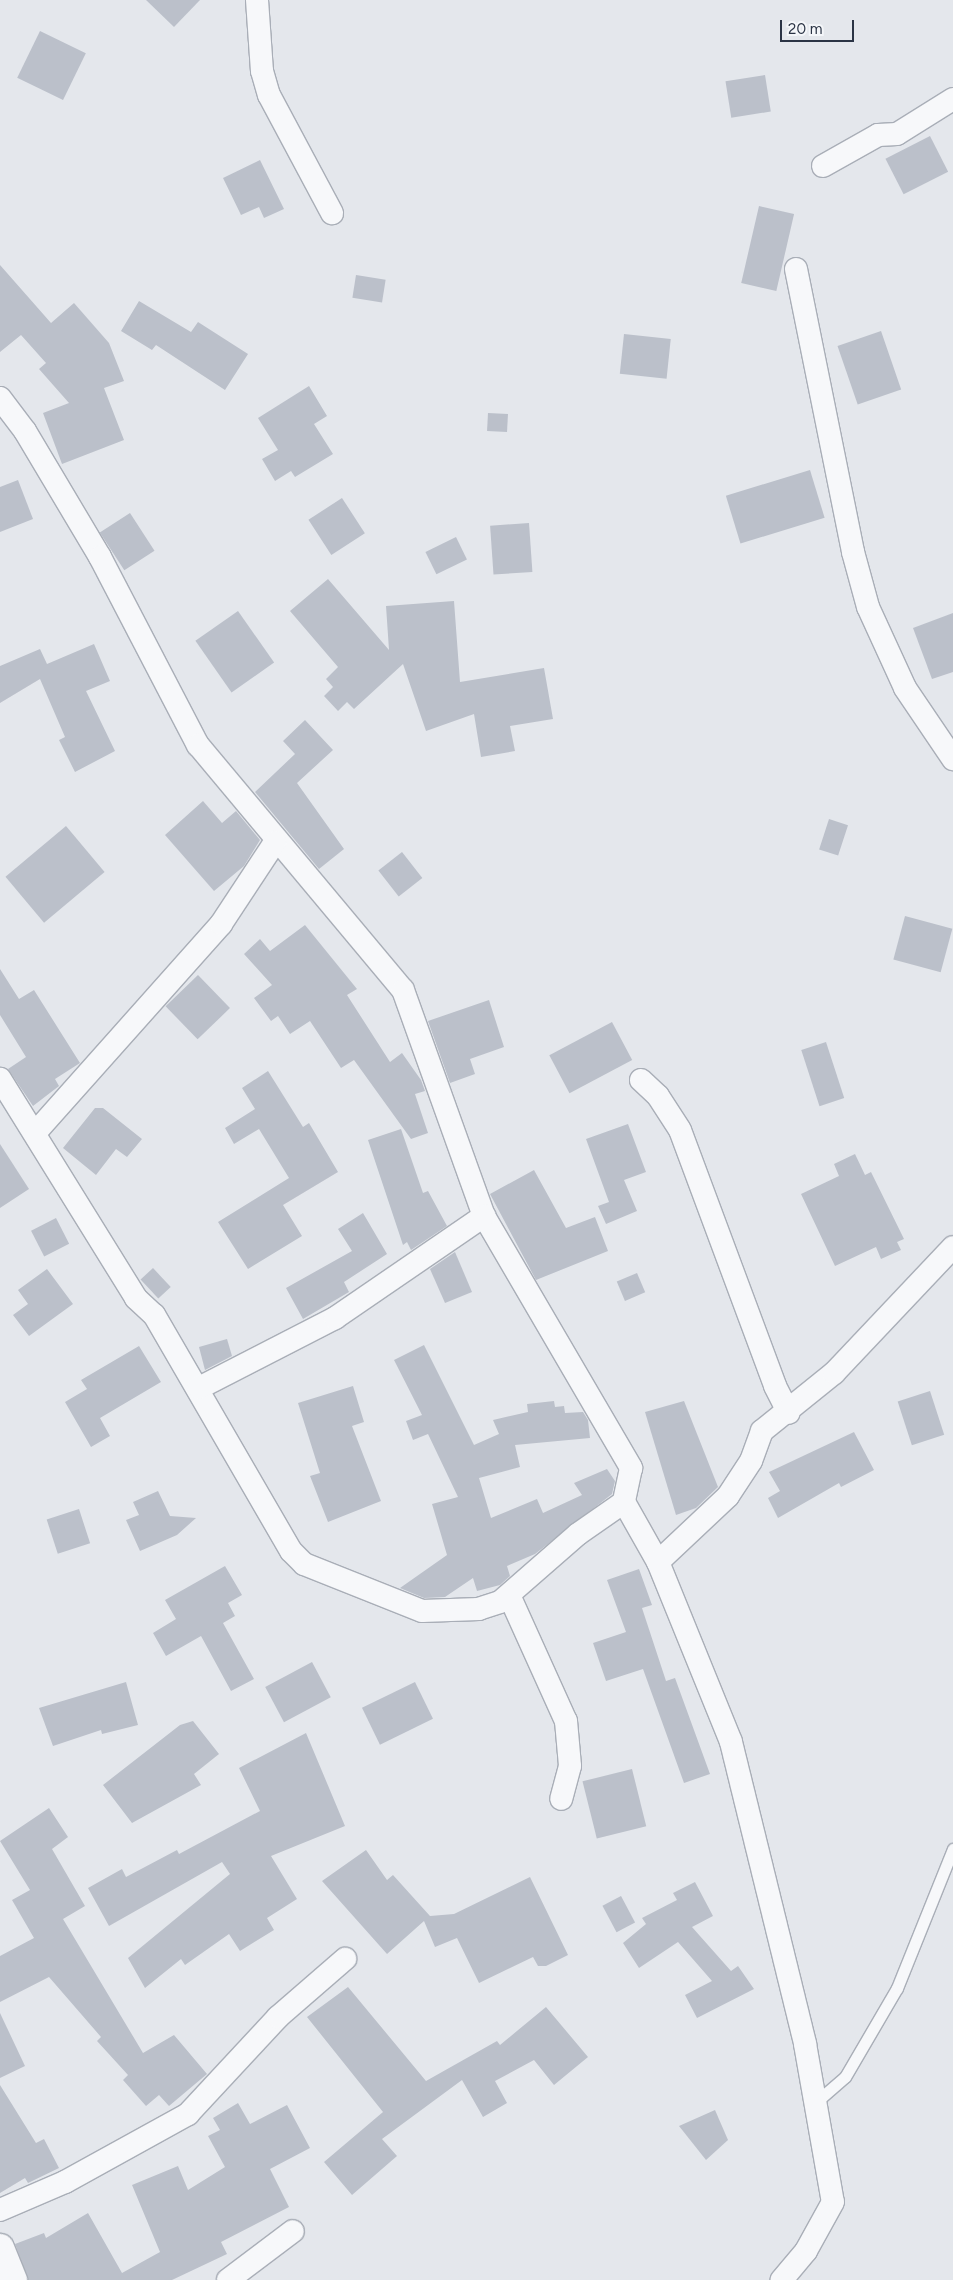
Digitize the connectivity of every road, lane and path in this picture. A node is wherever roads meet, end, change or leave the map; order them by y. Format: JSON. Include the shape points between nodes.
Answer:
{"nodes":[{"id":1,"x":257,"y":0,"type":"edge"},
{"id":2,"x":953,"y":99,"type":"edge"},
{"id":3,"x":823,"y":166,"type":"dead end"},
{"id":4,"x":332,"y":213,"type":"dead end"},
{"id":5,"x":796,"y":269,"type":"dead end"},
{"id":6,"x":0,"y":398,"type":"edge"},
{"id":7,"x":953,"y":759,"type":"edge"},
{"id":8,"x":276,"y":842,"type":"junction"},
{"id":9,"x":0,"y":1079,"type":"edge"},
{"id":10,"x":641,"y":1080,"type":"dead end"},
{"id":11,"x":35,"y":1133,"type":"junction"},
{"id":12,"x":484,"y":1216,"type":"junction"},
{"id":13,"x":953,"y":1247,"type":"edge"},
{"id":14,"x":199,"y":1388,"type":"junction"},
{"id":15,"x":789,"y":1413,"type":"junction"},
{"id":16,"x":624,"y":1502,"type":"junction"},
{"id":17,"x":658,"y":1562,"type":"junction"},
{"id":18,"x":509,"y":1596,"type":"junction"},
{"id":19,"x":561,"y":1799,"type":"dead end"},
{"id":20,"x":953,"y":1849,"type":"edge"},
{"id":21,"x":345,"y":1959,"type":"dead end"},
{"id":22,"x":816,"y":2102,"type":"junction"},
{"id":23,"x":0,"y":2210,"type":"edge"},
{"id":24,"x":293,"y":2231,"type":"dead end"},
{"id":25,"x":0,"y":2248,"type":"edge"},
{"id":26,"x":13,"y":2280,"type":"edge"},
{"id":27,"x":228,"y":2280,"type":"edge"},
{"id":28,"x":782,"y":2280,"type":"edge"}],
"edges":[{"from":1,"to":4,"type":"street","via":[[262,72],[268,95]]},
{"from":2,"to":3,"type":"street","via":[[897,134],[878,135]]},
{"from":5,"to":7,"type":"street","via":[[853,552],[868,606],[905,688]]},
{"from":6,"to":8,"type":"street","via":[[25,431],[100,557],[198,745]]},
{"from":8,"to":11,"type":"street","via":[[221,924]]},
{"from":8,"to":12,"type":"street","via":[[403,990]]},
{"from":9,"to":11,"type":"street"},
{"from":10,"to":15,"type":"street","via":[[658,1096],[680,1130],[775,1386]]},
{"from":11,"to":14,"type":"street","via":[[136,1298],[154,1315]]},
{"from":12,"to":14,"type":"street","via":[[336,1318]]},
{"from":12,"to":16,"type":"street","via":[[631,1468]]},
{"from":13,"to":15,"type":"street","via":[[834,1373]]},
{"from":14,"to":18,"type":"street","via":[[292,1551],[304,1564],[422,1611],[479,1609]]},
{"from":15,"to":17,"type":"street","via":[[762,1431],[751,1461],[728,1496]]},
{"from":16,"to":17,"type":"street"},
{"from":16,"to":18,"type":"street","via":[[578,1534]]},
{"from":17,"to":22,"type":"street","via":[[731,1742]]},
{"from":18,"to":19,"type":"street","via":[[566,1722],[570,1766]]},
{"from":20,"to":22,"type":"lane","via":[[897,1988],[845,2077]]},
{"from":21,"to":23,"type":"street","via":[[278,2017],[188,2114],[66,2182]]},
{"from":22,"to":28,"type":"street","via":[[833,2202],[806,2251]]},
{"from":24,"to":27,"type":"street"},
{"from":25,"to":26,"type":"street"}]}
